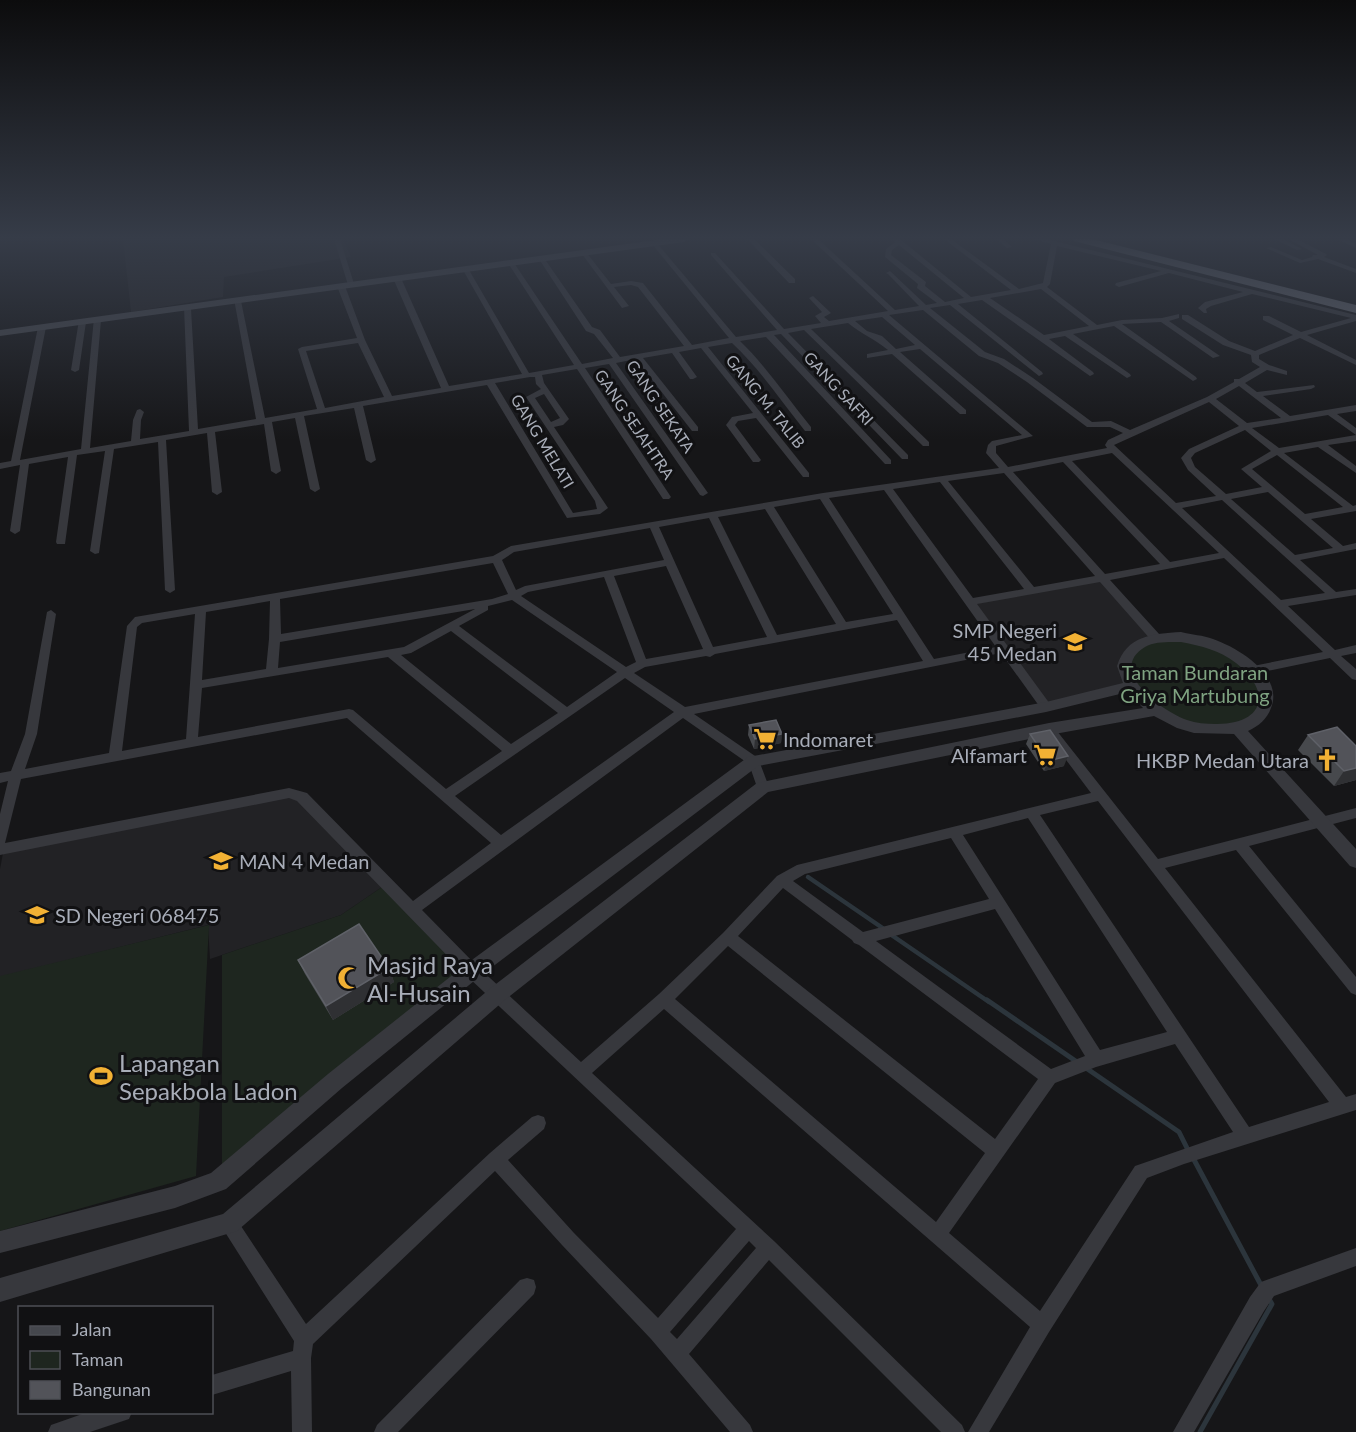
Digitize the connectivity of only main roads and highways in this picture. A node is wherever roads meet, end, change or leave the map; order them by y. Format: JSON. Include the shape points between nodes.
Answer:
{"nodes":[{"id":1,"x":207,"y":306,"type":"edge"},
{"id":2,"x":0,"y":333,"type":"edge"}],
"edges":[{"from":1,"to":2,"type":"main road"}]}
